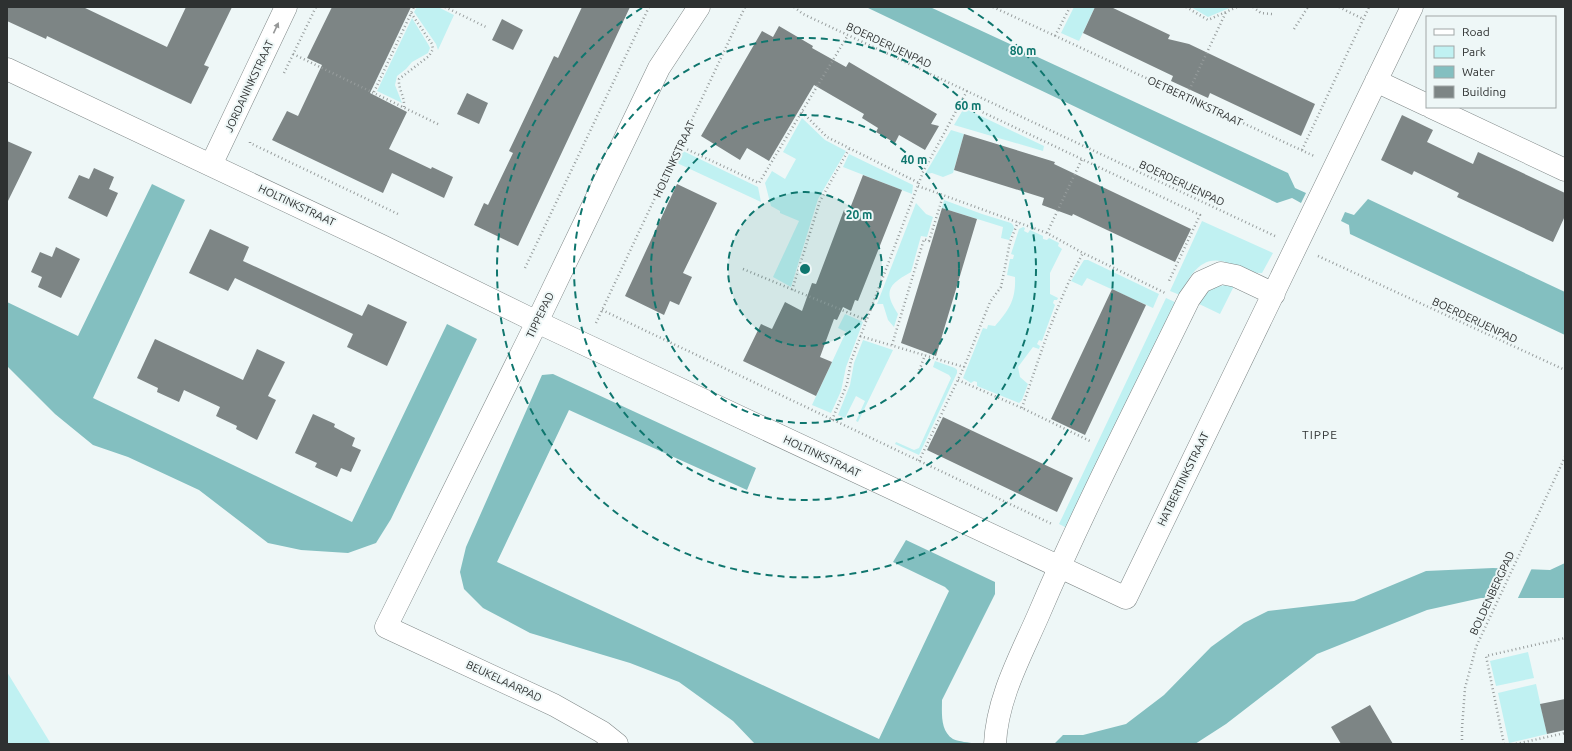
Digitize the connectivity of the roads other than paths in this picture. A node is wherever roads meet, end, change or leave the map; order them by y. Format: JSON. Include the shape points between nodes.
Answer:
{"nodes":[{"id":1,"x":286,"y":7,"type":"edge"},
{"id":2,"x":699,"y":7,"type":"edge"},
{"id":3,"x":1412,"y":7,"type":"edge"},
{"id":4,"x":7,"y":69,"type":"edge"},
{"id":5,"x":1376,"y":81,"type":"junction"},
{"id":6,"x":1426,"y":105,"type":"edge"},
{"id":7,"x":1433,"y":108,"type":"edge"},
{"id":8,"x":211,"y":165,"type":"junction"},
{"id":9,"x":1565,"y":170,"type":"edge"},
{"id":10,"x":1274,"y":294,"type":"junction"},
{"id":11,"x":537,"y":322,"type":"junction"},
{"id":12,"x":1059,"y":567,"type":"junction"},
{"id":13,"x":386,"y":626,"type":"joint"},
{"id":14,"x":996,"y":736,"type":"edge"},
{"id":15,"x":617,"y":744,"type":"edge"}],
"edges":[{"from":8,"to":1,"type":"street","name":"JORDANINKSTRAAT","one_way":true},
{"from":2,"to":11,"type":"street","name":"TIPPEPAD","via":[[659,68]]},
{"from":3,"to":5,"type":"street"},
{"from":4,"to":8,"type":"street","name":"HOLTINKSTRAAT"},
{"from":5,"to":6,"type":"street"},
{"from":5,"to":10,"type":"street","name":"HATBERTINKSTRAAT"},
{"from":7,"to":9,"type":"street"},
{"from":8,"to":11,"type":"street","name":"HOLTINKSTRAAT"},
{"from":10,"to":12,"type":"street","via":[[1236,276],[1221,273],[1201,282],[1186,304]]},
{"from":10,"to":12,"type":"street","name":"HATBERTINKSTRAAT","via":[[1126,598]]},
{"from":11,"to":12,"type":"street","name":"HOLTINKSTRAAT"},
{"from":11,"to":13,"type":"street","name":"TIPPEPAD"},
{"from":12,"to":14,"type":"street","via":[[1005,693]]},
{"from":13,"to":15,"type":"street","name":"BEUKELAARPAD","via":[[554,704],[602,732]]}]}
